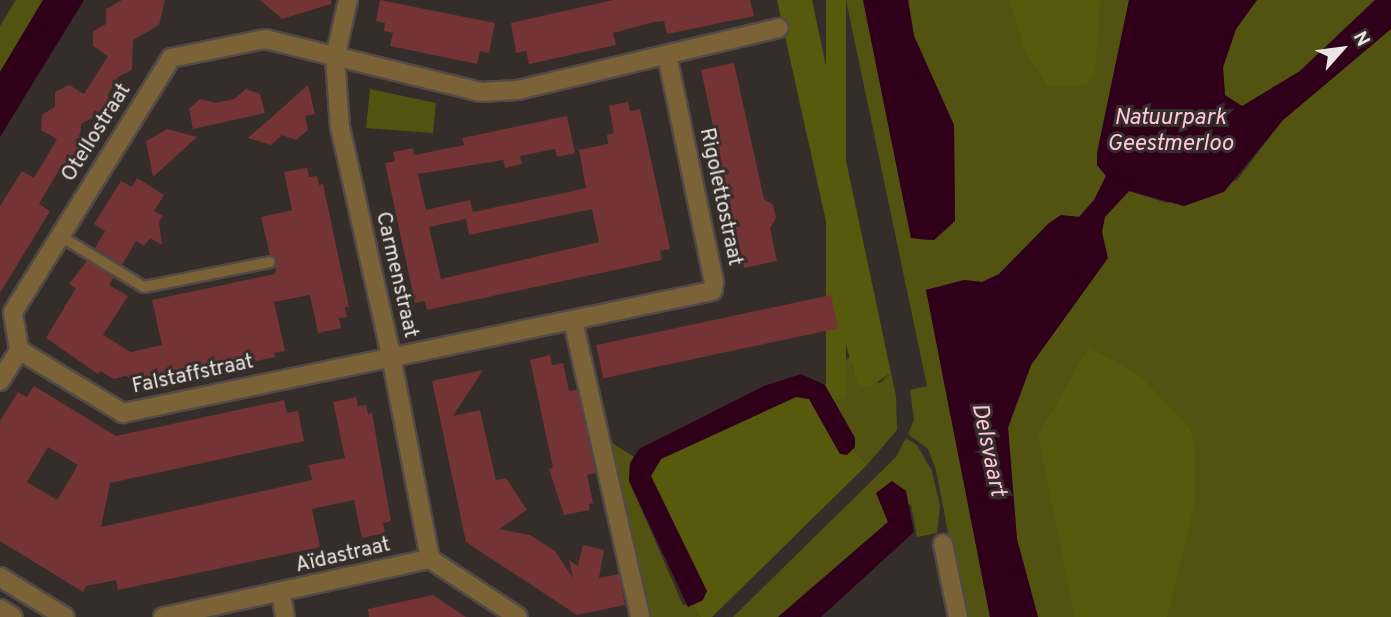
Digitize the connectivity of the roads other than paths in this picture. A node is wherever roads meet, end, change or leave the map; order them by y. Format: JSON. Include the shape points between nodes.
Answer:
{"nodes":[{"id":1,"x":348,"y":0,"type":"edge"},
{"id":2,"x":779,"y":29,"type":"dead end"},
{"id":3,"x":667,"y":56,"type":"junction"},
{"id":4,"x":335,"y":58,"type":"junction"},
{"id":5,"x":60,"y":236,"type":"junction"},
{"id":6,"x":270,"y":262,"type":"dead end"},
{"id":7,"x":573,"y":321,"type":"junction"},
{"id":8,"x":19,"y":350,"type":"junction"},
{"id":9,"x":391,"y":356,"type":"junction"},
{"id":10,"x":0,"y":381,"type":"edge"},
{"id":11,"x":943,"y":544,"type":"dead end"},
{"id":12,"x":430,"y":559,"type":"junction"},
{"id":13,"x":0,"y":577,"type":"edge"},
{"id":14,"x":281,"y":594,"type":"junction"},
{"id":15,"x":0,"y":609,"type":"edge"},
{"id":16,"x":13,"y":617,"type":"edge"},
{"id":17,"x":65,"y":617,"type":"edge"},
{"id":18,"x":163,"y":617,"type":"edge"},
{"id":19,"x":285,"y":617,"type":"edge"},
{"id":20,"x":518,"y":617,"type":"edge"},
{"id":21,"x":640,"y":617,"type":"edge"},
{"id":22,"x":958,"y":617,"type":"edge"}],
"edges":[{"from":1,"to":4,"type":"street","name":"Carmenstraat"},
{"from":2,"to":3,"type":"street"},
{"from":3,"to":4,"type":"street","via":[[518,90],[481,92]]},
{"from":3,"to":7,"type":"street","name":"Rigolettostraat","via":[[714,282],[712,291]]},
{"from":4,"to":5,"type":"street","name":"Otellostraat","via":[[265,39],[171,58]]},
{"from":4,"to":9,"type":"street","name":"Carmenstraat","via":[[340,127]]},
{"from":5,"to":6,"type":"lane","via":[[144,288]]},
{"from":5,"to":8,"type":"street","name":"Otellostraat","via":[[13,312]]},
{"from":7,"to":9,"type":"street","name":"Rigolettostraat"},
{"from":7,"to":21,"type":"street"},
{"from":8,"to":9,"type":"street","name":"Falstaffstraat","via":[[123,413]]},
{"from":8,"to":10,"type":"street"},
{"from":9,"to":12,"type":"street","name":"Carmenstraat"},
{"from":11,"to":22,"type":"street"},
{"from":12,"to":14,"type":"street","name":"Aïdastraat"},
{"from":12,"to":20,"type":"street"},
{"from":13,"to":17,"type":"street"},
{"from":14,"to":18,"type":"street","name":"Aïdastraat"},
{"from":14,"to":19,"type":"street"},
{"from":15,"to":16,"type":"street"}]}
